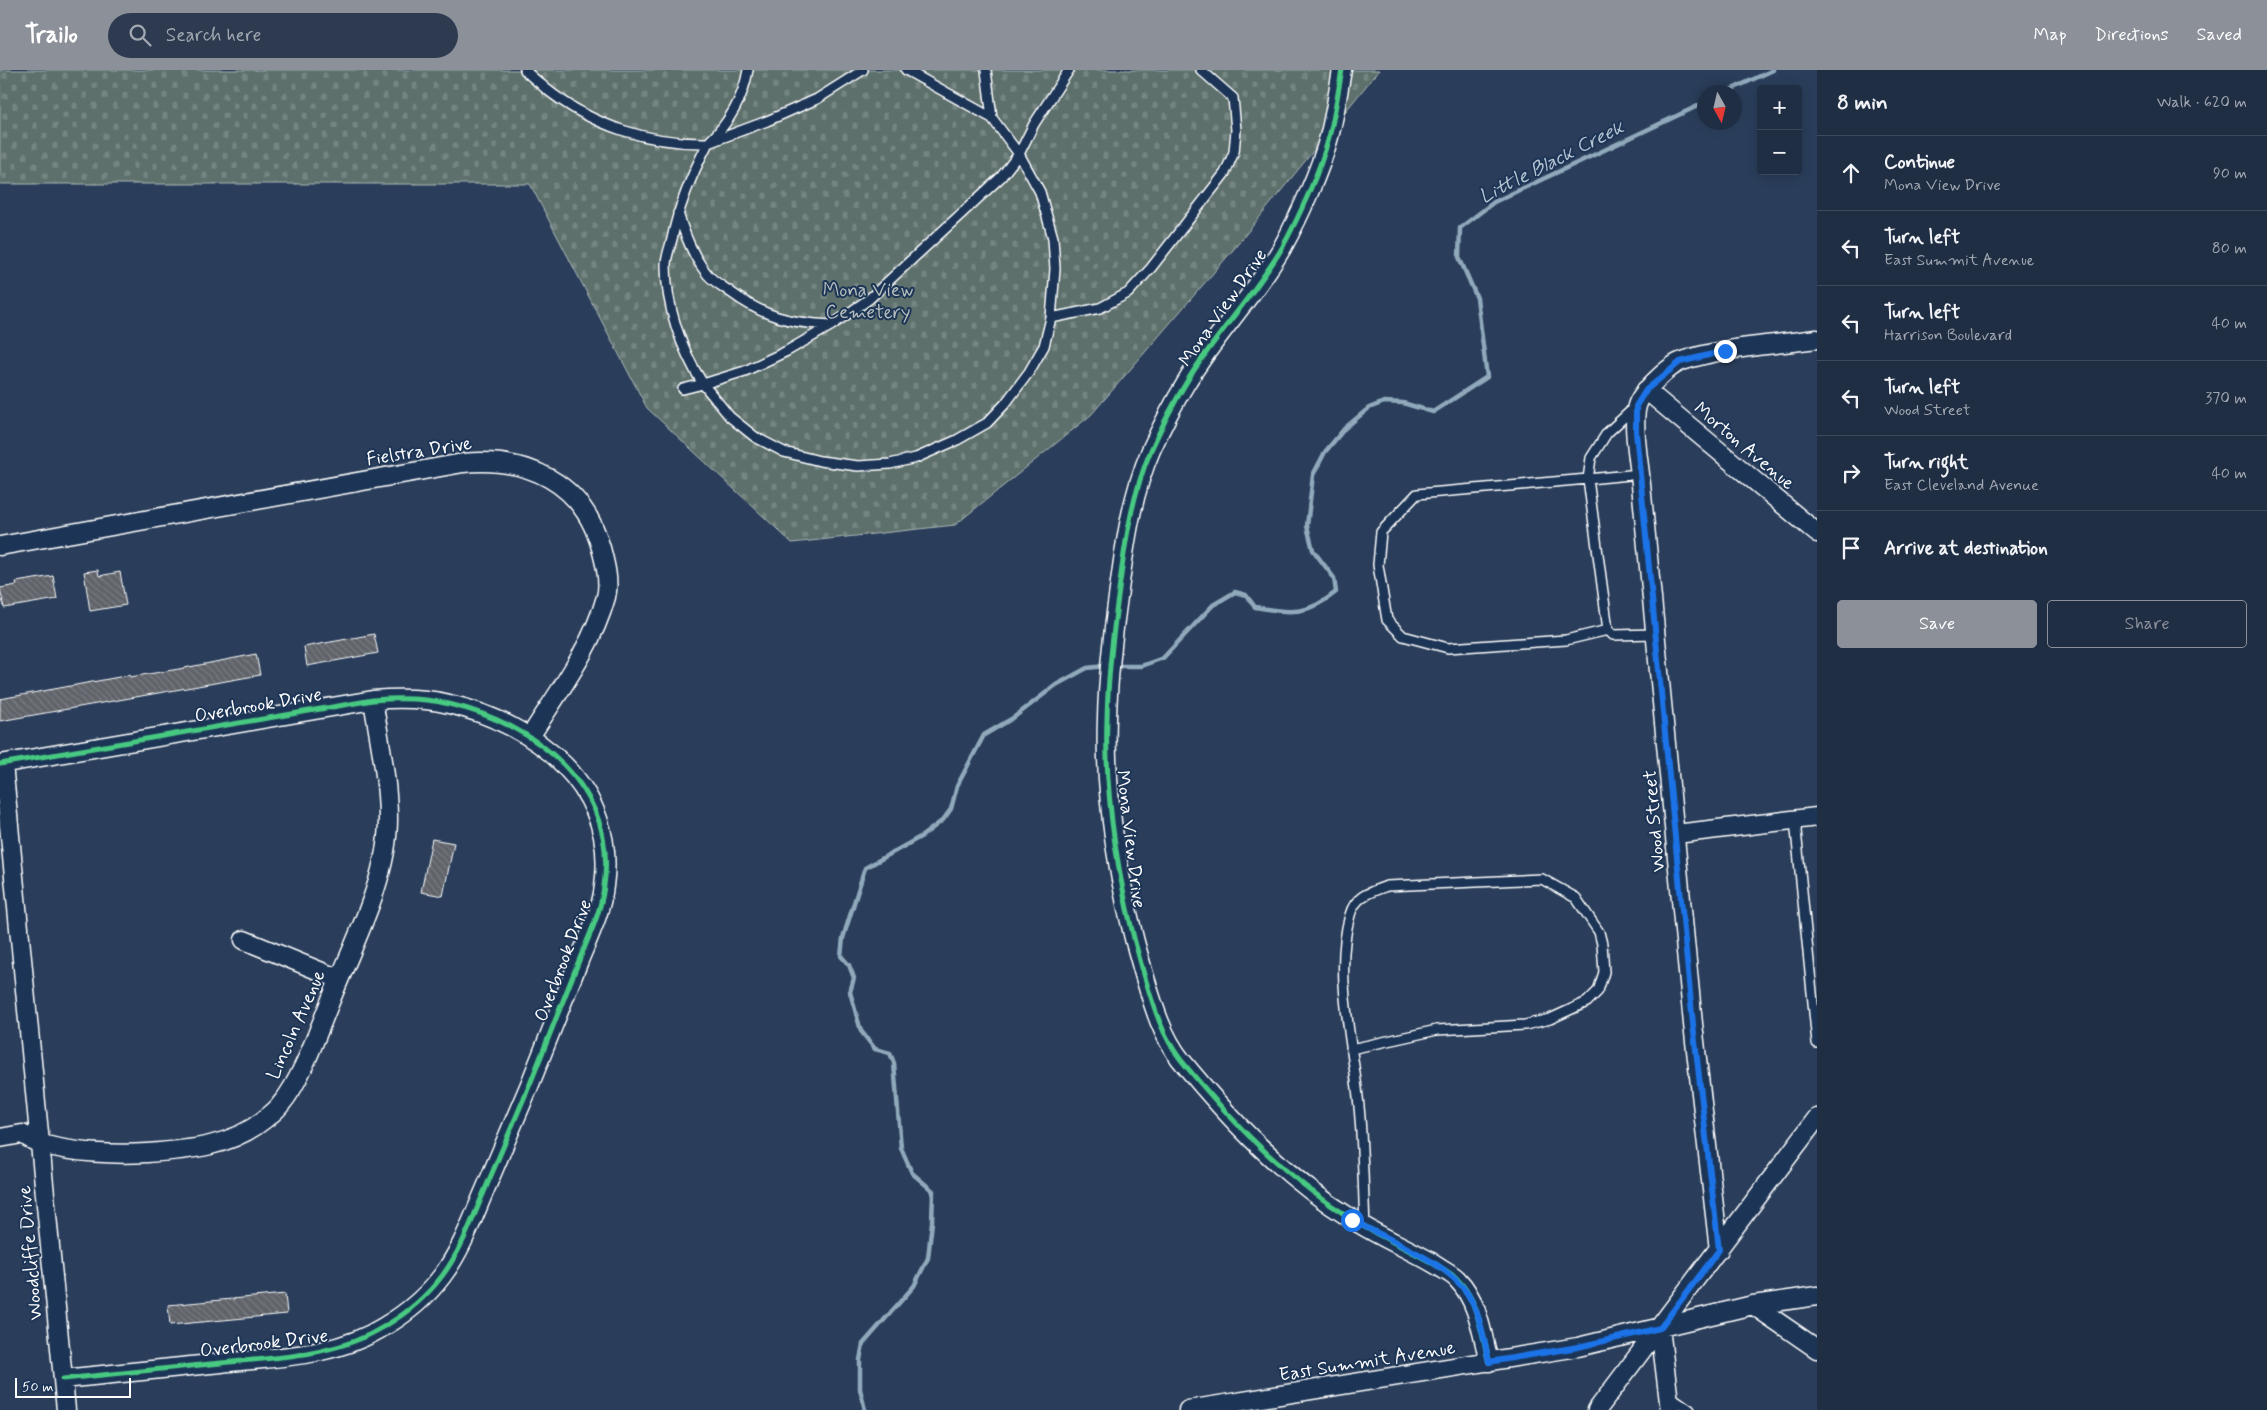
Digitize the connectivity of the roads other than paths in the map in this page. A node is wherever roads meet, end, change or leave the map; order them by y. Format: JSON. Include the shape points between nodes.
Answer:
{"nodes":[{"id":1,"x":525,"y":70,"type":"edge"},
{"id":2,"x":748,"y":70,"type":"edge"},
{"id":3,"x":863,"y":70,"type":"edge"},
{"id":4,"x":906,"y":70,"type":"edge"},
{"id":5,"x":986,"y":70,"type":"edge"},
{"id":6,"x":1069,"y":70,"type":"edge"},
{"id":7,"x":1201,"y":70,"type":"edge"},
{"id":8,"x":1342,"y":70,"type":"edge"},
{"id":9,"x":992,"y":118,"type":"junction"},
{"id":10,"x":708,"y":143,"type":"junction"},
{"id":11,"x":1019,"y":154,"type":"junction"},
{"id":12,"x":678,"y":213,"type":"junction"},
{"id":13,"x":1051,"y":318,"type":"junction"},
{"id":14,"x":832,"y":325,"type":"junction"},
{"id":15,"x":1817,"y":339,"type":"edge"},
{"id":16,"x":703,"y":384,"type":"junction"},
{"id":17,"x":683,"y":389,"type":"dead end"},
{"id":18,"x":1646,"y":390,"type":"junction"},
{"id":19,"x":1636,"y":406,"type":"junction"},
{"id":20,"x":1640,"y":474,"type":"junction"},
{"id":21,"x":1588,"y":479,"type":"junction"},
{"id":22,"x":1817,"y":533,"type":"edge"},
{"id":23,"x":0,"y":546,"type":"edge"},
{"id":24,"x":1608,"y":630,"type":"junction"},
{"id":25,"x":1656,"y":634,"type":"junction"},
{"id":26,"x":373,"y":700,"type":"junction"},
{"id":27,"x":530,"y":737,"type":"junction"},
{"id":28,"x":1,"y":764,"type":"edge"},
{"id":29,"x":1817,"y":817,"type":"edge"},
{"id":30,"x":1795,"y":820,"type":"junction"},
{"id":31,"x":1676,"y":834,"type":"junction"},
{"id":32,"x":244,"y":940,"type":"dead end"},
{"id":33,"x":339,"y":979,"type":"junction"},
{"id":34,"x":1817,"y":1043,"type":"edge"},
{"id":35,"x":1351,"y":1049,"type":"junction"},
{"id":36,"x":1817,"y":1118,"type":"edge"},
{"id":37,"x":0,"y":1138,"type":"edge"},
{"id":38,"x":40,"y":1144,"type":"junction"},
{"id":39,"x":1365,"y":1227,"type":"junction"},
{"id":40,"x":1719,"y":1250,"type":"junction"},
{"id":41,"x":1817,"y":1296,"type":"edge"},
{"id":42,"x":1753,"y":1305,"type":"junction"},
{"id":43,"x":1660,"y":1328,"type":"junction"},
{"id":44,"x":1817,"y":1349,"type":"edge"},
{"id":45,"x":1489,"y":1362,"type":"junction"},
{"id":46,"x":63,"y":1379,"type":"junction"},
{"id":47,"x":1669,"y":1402,"type":"edge"},
{"id":48,"x":66,"y":1410,"type":"edge"},
{"id":49,"x":1188,"y":1410,"type":"edge"},
{"id":50,"x":1597,"y":1410,"type":"edge"},
{"id":51,"x":1690,"y":1410,"type":"edge"}],
"edges":[{"from":1,"to":10,"type":"lane","via":[[581,113],[616,129],[653,139]]},
{"from":2,"to":10,"type":"lane","via":[[734,112],[725,127]]},
{"from":3,"to":10,"type":"lane","via":[[817,99]]},
{"from":4,"to":9,"type":"lane"},
{"from":5,"to":9,"type":"lane"},
{"from":6,"to":11,"type":"lane"},
{"from":7,"to":13,"type":"lane","via":[[1233,98],[1234,152],[1225,173],[1128,293],[1100,308]]},
{"from":8,"to":39,"type":"street","name":"Mona View Drive","via":[[1330,136],[1283,246],[1187,382],[1150,451],[1124,548],[1107,720],[1114,821],[1127,915],[1155,1012],[1175,1053],[1251,1141],[1325,1202]]},
{"from":9,"to":11,"type":"lane"},
{"from":10,"to":12,"type":"lane"},
{"from":11,"to":13,"type":"lane","via":[[1040,192],[1053,238],[1055,269]]},
{"from":11,"to":14,"type":"lane","via":[[1001,177],[934,240],[868,299]]},
{"from":12,"to":14,"type":"lane","via":[[690,246],[708,276],[742,301],[766,315],[805,324]]},
{"from":12,"to":16,"type":"lane","via":[[666,264],[670,306],[681,344]]},
{"from":13,"to":16,"type":"lane","via":[[1044,346],[1029,372],[987,423],[916,458],[890,464],[848,465],[784,452],[755,437],[730,417]]},
{"from":14,"to":16,"type":"lane","via":[[745,371]]},
{"from":15,"to":18,"type":"street","via":[[1725,351],[1680,362]]},
{"from":16,"to":17,"type":"lane"},
{"from":18,"to":19,"type":"street"},
{"from":18,"to":22,"type":"street","name":"Morton Avenue"},
{"from":19,"to":20,"type":"street","name":"Wood Street"},
{"from":19,"to":21,"type":"lane","via":[[1607,433],[1591,458]]},
{"from":20,"to":21,"type":"lane"},
{"from":20,"to":25,"type":"street","name":"Wood Street"},
{"from":21,"to":24,"type":"lane"},
{"from":21,"to":24,"type":"lane","via":[[1417,494],[1381,532],[1378,565],[1387,620],[1403,636],[1448,648],[1566,640]]},
{"from":23,"to":27,"type":"street","name":"Fielstra Drive","via":[[464,463],[500,461],[526,467],[552,478],[569,492],[588,516],[605,564],[606,594],[597,625],[581,657]]},
{"from":24,"to":25,"type":"lane","via":[[1613,635]]},
{"from":25,"to":31,"type":"street","name":"Wood Street"},
{"from":26,"to":27,"type":"street","name":"Overbrook Drive","via":[[446,703],[503,722]]},
{"from":26,"to":28,"type":"street","name":"Overbrook Drive"},
{"from":26,"to":33,"type":"street","name":"Lincoln Avenue","via":[[385,780],[388,820],[385,848],[375,889]]},
{"from":27,"to":46,"type":"street","name":"Overbrook Drive","via":[[552,752],[573,773],[589,796],[604,844],[604,890],[601,905],[518,1111],[458,1251],[440,1279],[415,1306],[382,1329],[326,1351]]},
{"from":28,"to":38,"type":"street","name":"Woodcliffe Drive"},
{"from":29,"to":30,"type":"street"},
{"from":30,"to":31,"type":"street"},
{"from":30,"to":34,"type":"lane"},
{"from":31,"to":40,"type":"street","name":"Wood Street","via":[[1694,1034]]},
{"from":32,"to":33,"type":"street"},
{"from":33,"to":38,"type":"street","name":"Lincoln Avenue","via":[[304,1066],[282,1104],[242,1134],[208,1147],[134,1154]]},
{"from":35,"to":35,"type":"lane","via":[[1346,1017],[1344,952],[1350,913],[1362,894],[1387,886],[1542,879],[1576,898],[1598,932],[1604,972],[1598,991],[1588,1002],[1550,1019],[1525,1025],[1437,1030]]},
{"from":35,"to":39,"type":"lane","via":[[1358,1098]]},
{"from":36,"to":40,"type":"street"},
{"from":37,"to":38,"type":"street","name":"Lincoln Avenue","via":[[22,1134]]},
{"from":38,"to":46,"type":"street","name":"Woodcliffe Drive"},
{"from":39,"to":45,"type":"street","name":"Mona View Drive","via":[[1456,1278],[1478,1315]]},
{"from":40,"to":43,"type":"street"},
{"from":41,"to":42,"type":"street","name":"East Summit Avenue"},
{"from":42,"to":43,"type":"street","name":"East Summit Avenue"},
{"from":42,"to":44,"type":"street"},
{"from":43,"to":45,"type":"street","name":"East Summit Avenue","via":[[1578,1347]]},
{"from":43,"to":47,"type":"street"},
{"from":43,"to":50,"type":"street"},
{"from":45,"to":49,"type":"street","name":"East Summit Avenue"},
{"from":46,"to":48,"type":"street","name":"Woodcliffe Drive"},
{"from":47,"to":51,"type":"lane"}]}
